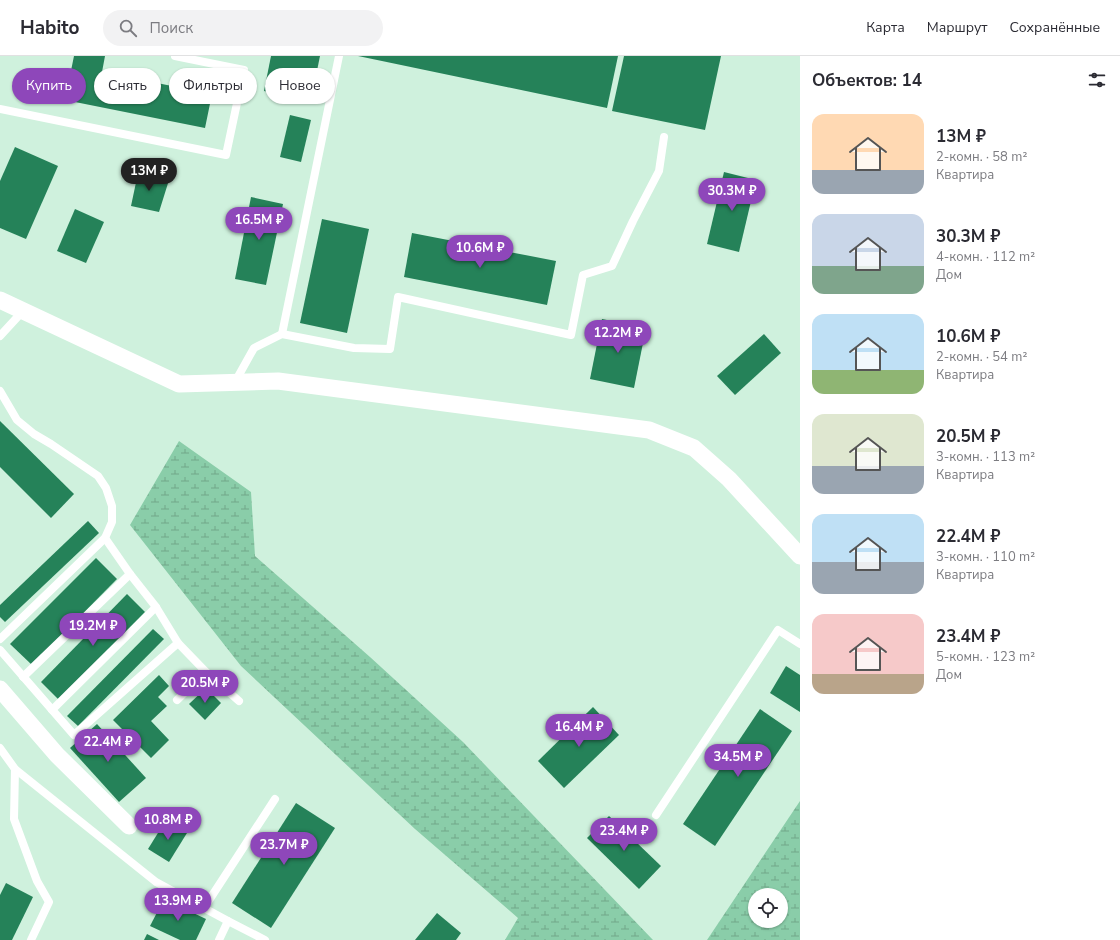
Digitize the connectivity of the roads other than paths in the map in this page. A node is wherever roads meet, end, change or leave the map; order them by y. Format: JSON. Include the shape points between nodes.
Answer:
{"nodes":[{"id":1,"x":175,"y":56,"type":"edge"},
{"id":2,"x":339,"y":56,"type":"edge"},
{"id":3,"x":0,"y":109,"type":"edge"},
{"id":4,"x":664,"y":137,"type":"dead end"},
{"id":5,"x":0,"y":300,"type":"edge"},
{"id":6,"x":23,"y":311,"type":"junction"},
{"id":7,"x":282,"y":334,"type":"junction"},
{"id":8,"x":0,"y":336,"type":"edge"},
{"id":9,"x":234,"y":382,"type":"junction"},
{"id":10,"x":0,"y":391,"type":"edge"},
{"id":11,"x":105,"y":538,"type":"junction"},
{"id":12,"x":800,"y":556,"type":"edge"},
{"id":13,"x":130,"y":574,"type":"junction"},
{"id":14,"x":156,"y":607,"type":"junction"},
{"id":15,"x":0,"y":639,"type":"edge"},
{"id":16,"x":178,"y":643,"type":"junction"},
{"id":17,"x":800,"y":644,"type":"edge"},
{"id":18,"x":0,"y":650,"type":"edge"},
{"id":19,"x":206,"y":672,"type":"junction"},
{"id":20,"x":23,"y":677,"type":"junction"},
{"id":21,"x":0,"y":689,"type":"edge"},
{"id":22,"x":177,"y":700,"type":"dead end"},
{"id":23,"x":239,"y":701,"type":"dead end"},
{"id":24,"x":52,"y":710,"type":"junction"},
{"id":25,"x":0,"y":748,"type":"edge"},
{"id":26,"x":16,"y":769,"type":"junction"},
{"id":27,"x":275,"y":799,"type":"dead end"},
{"id":28,"x":656,"y":815,"type":"dead end"},
{"id":29,"x":129,"y":826,"type":"dead end"},
{"id":30,"x":204,"y":908,"type":"junction"},
{"id":31,"x":228,"y":921,"type":"junction"},
{"id":32,"x":31,"y":940,"type":"edge"},
{"id":33,"x":219,"y":940,"type":"edge"},
{"id":34,"x":265,"y":940,"type":"edge"}],
"edges":[{"from":1,"to":3,"type":"lane","via":[[244,70],[226,155]]},
{"from":2,"to":7,"type":"lane"},
{"from":4,"to":7,"type":"lane","via":[[659,171],[632,221],[612,266],[583,275],[571,335],[398,297],[390,349],[354,348]]},
{"from":5,"to":6,"type":"street"},
{"from":6,"to":8,"type":"lane"},
{"from":6,"to":9,"type":"street","via":[[179,384]]},
{"from":7,"to":9,"type":"lane","via":[[254,348]]},
{"from":9,"to":12,"type":"street","via":[[278,381],[649,430],[694,448],[729,479]]},
{"from":10,"to":11,"type":"lane","via":[[17,420],[98,476],[106,488],[112,506],[112,522]]},
{"from":11,"to":13,"type":"lane"},
{"from":11,"to":15,"type":"lane"},
{"from":13,"to":14,"type":"lane"},
{"from":13,"to":20,"type":"lane"},
{"from":14,"to":16,"type":"lane"},
{"from":14,"to":24,"type":"lane"},
{"from":16,"to":19,"type":"lane"},
{"from":16,"to":24,"type":"lane","via":[[74,736]]},
{"from":17,"to":28,"type":"lane","via":[[778,630]]},
{"from":18,"to":20,"type":"lane"},
{"from":19,"to":22,"type":"lane"},
{"from":19,"to":23,"type":"lane"},
{"from":20,"to":24,"type":"lane"},
{"from":21,"to":29,"type":"street","via":[[57,755]]},
{"from":25,"to":26,"type":"lane"},
{"from":26,"to":30,"type":"lane","via":[[156,882]]},
{"from":26,"to":32,"type":"lane","via":[[14,820],[37,881],[50,902]]},
{"from":27,"to":30,"type":"lane"},
{"from":30,"to":31,"type":"lane"},
{"from":31,"to":33,"type":"lane"},
{"from":31,"to":34,"type":"lane"}]}
